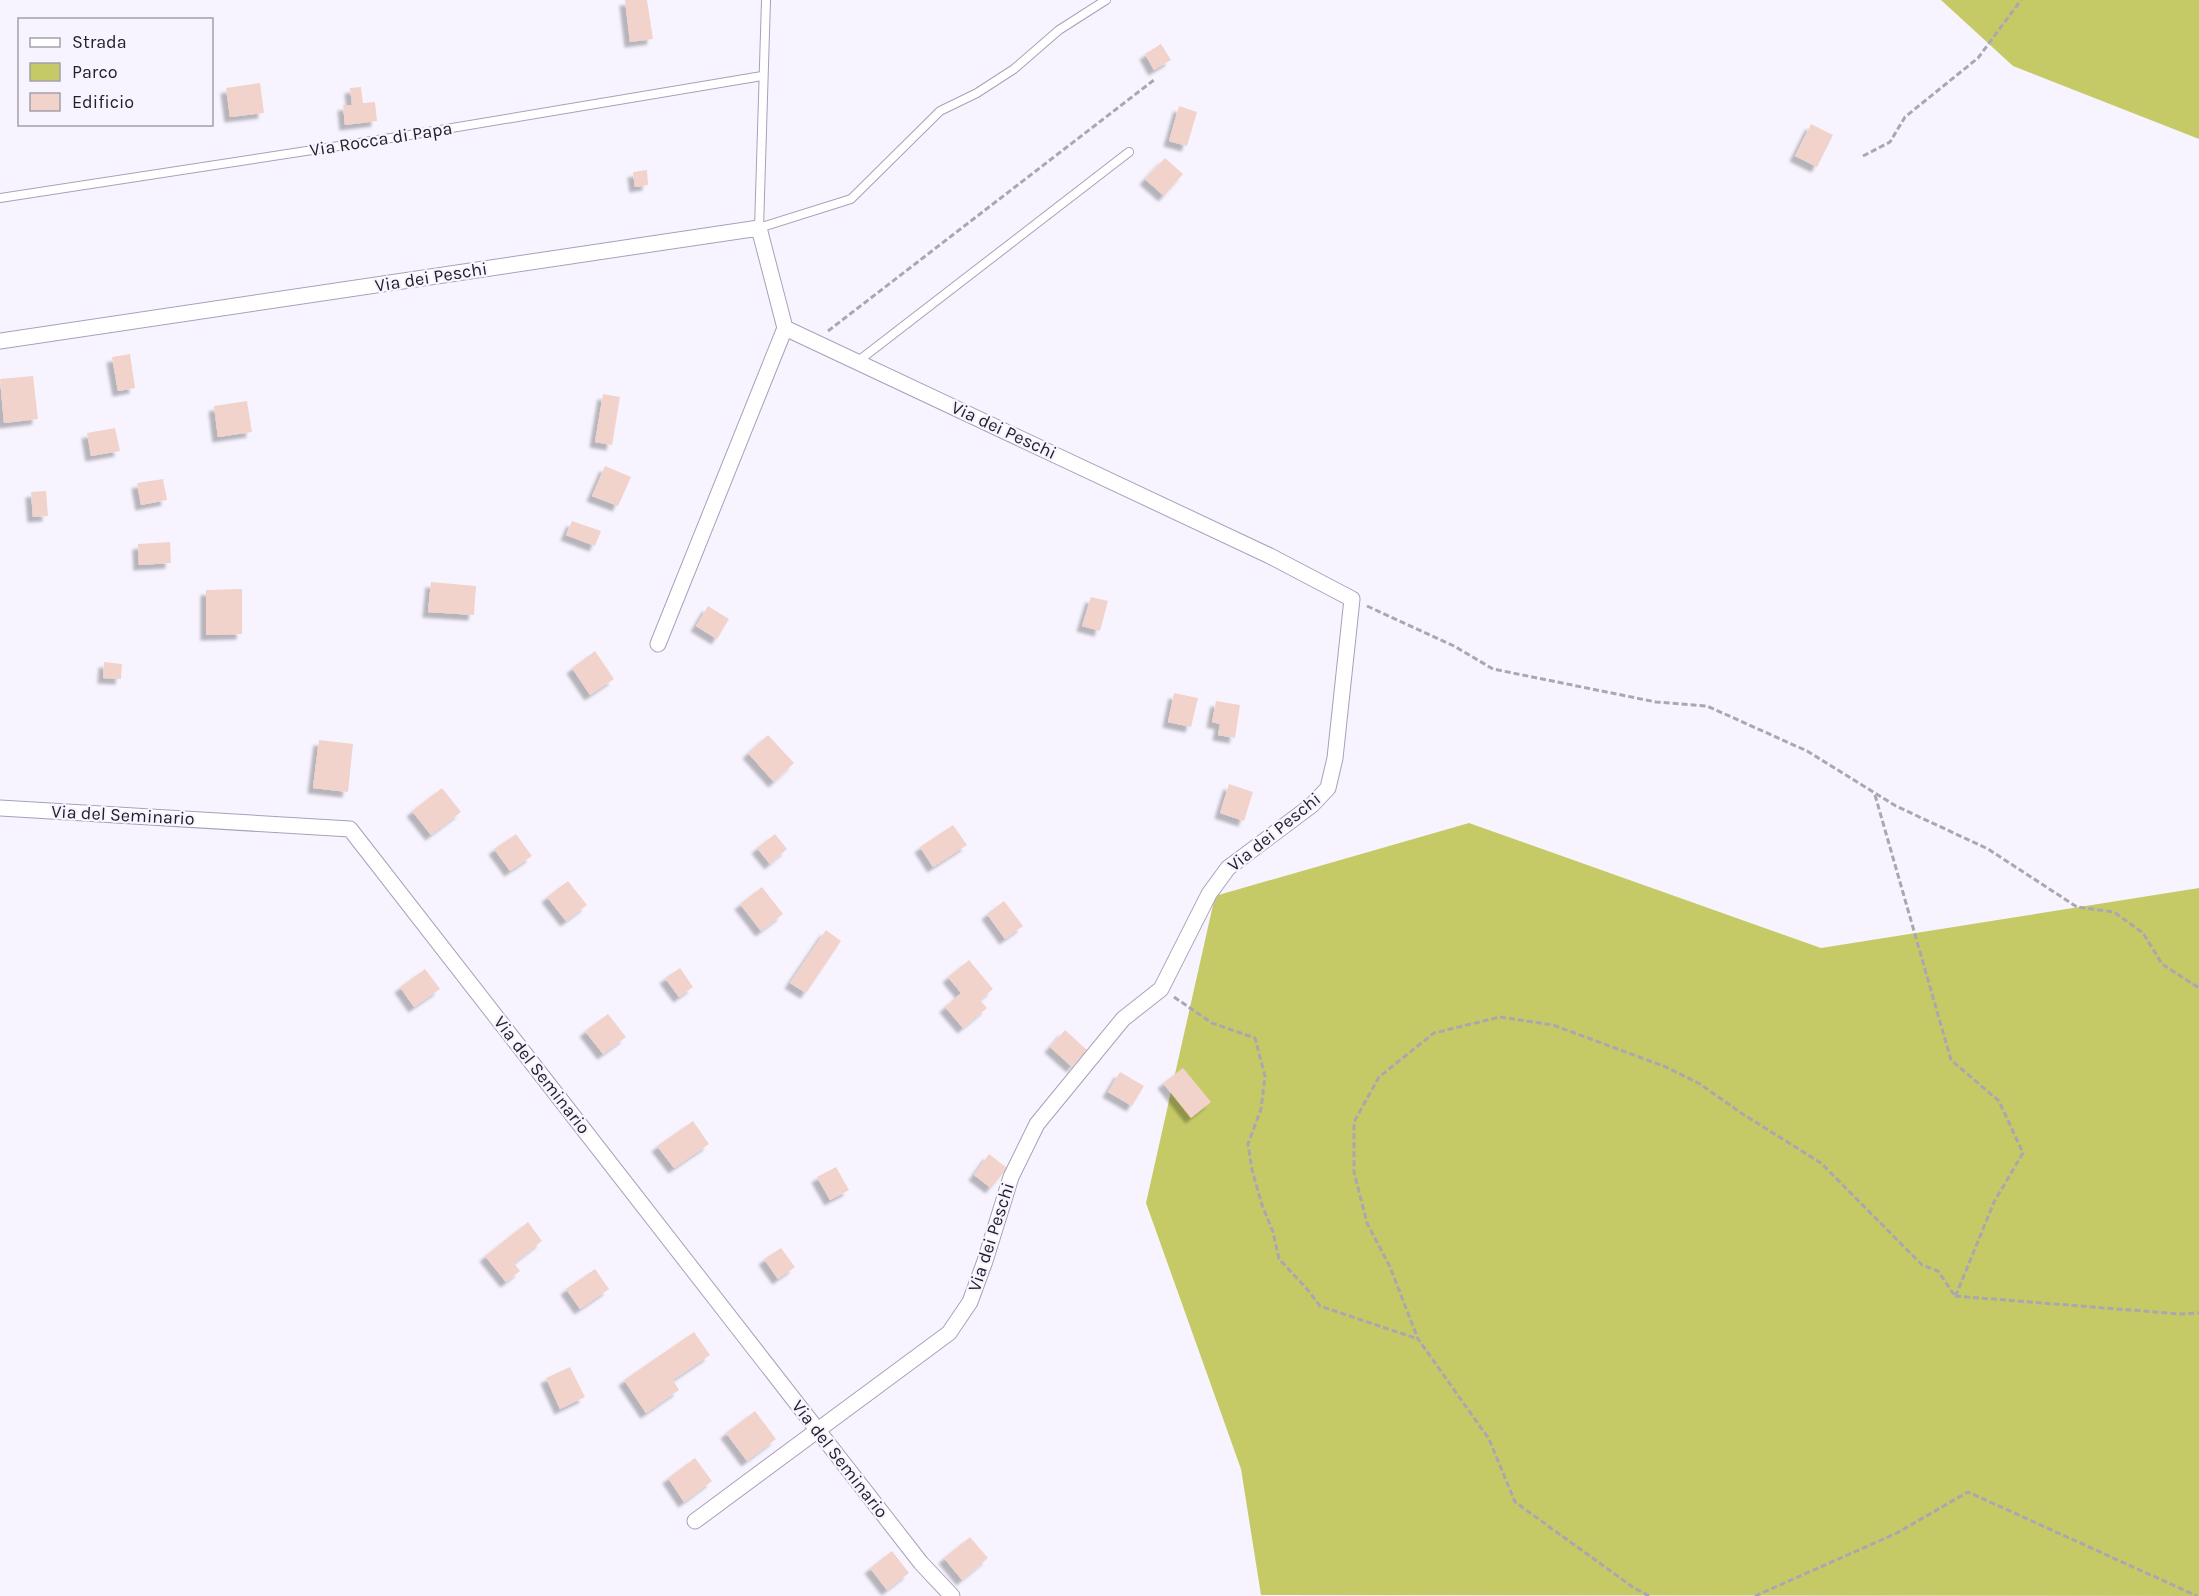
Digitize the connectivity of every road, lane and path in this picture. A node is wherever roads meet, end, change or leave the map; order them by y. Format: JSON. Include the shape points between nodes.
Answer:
{"nodes":[{"id":1,"x":766,"y":0,"type":"edge"},
{"id":2,"x":1106,"y":0,"type":"edge"},
{"id":3,"x":2021,"y":0,"type":"edge"},
{"id":4,"x":762,"y":76,"type":"junction"},
{"id":5,"x":1154,"y":80,"type":"dead end"},
{"id":6,"x":1129,"y":152,"type":"dead end"},
{"id":7,"x":1863,"y":156,"type":"dead end"},
{"id":8,"x":0,"y":198,"type":"edge"},
{"id":9,"x":759,"y":228,"type":"junction"},
{"id":10,"x":785,"y":328,"type":"junction"},
{"id":11,"x":0,"y":341,"type":"edge"},
{"id":12,"x":815,"y":341,"type":"junction"},
{"id":13,"x":857,"y":362,"type":"junction"},
{"id":14,"x":1352,"y":599,"type":"junction"},
{"id":15,"x":658,"y":644,"type":"dead end"},
{"id":16,"x":1875,"y":793,"type":"junction"},
{"id":17,"x":0,"y":808,"type":"edge"},
{"id":18,"x":2199,"y":988,"type":"edge"},
{"id":19,"x":1161,"y":989,"type":"junction"},
{"id":20,"x":1955,"y":1296,"type":"junction"},
{"id":21,"x":2199,"y":1312,"type":"edge"},
{"id":22,"x":1419,"y":1339,"type":"junction"},
{"id":23,"x":819,"y":1430,"type":"junction"},
{"id":24,"x":695,"y":1521,"type":"dead end"},
{"id":25,"x":952,"y":1596,"type":"edge"},
{"id":26,"x":1649,"y":1596,"type":"edge"},
{"id":27,"x":1755,"y":1596,"type":"edge"},
{"id":28,"x":2197,"y":1596,"type":"edge"}],
"edges":[{"from":1,"to":4,"type":"lane"},
{"from":2,"to":9,"type":"lane","via":[[1059,30],[1014,69],[940,111],[851,199]]},
{"from":3,"to":7,"type":"path","via":[[1978,58],[1905,117],[1890,142]]},
{"from":4,"to":8,"type":"lane","name":"Via Rocca di Papa"},
{"from":4,"to":9,"type":"lane"},
{"from":5,"to":12,"type":"path"},
{"from":6,"to":13,"type":"lane"},
{"from":9,"to":10,"type":"street"},
{"from":9,"to":11,"type":"street","name":"Via dei Peschi"},
{"from":10,"to":12,"type":"street","name":"Via dei Peschi"},
{"from":10,"to":15,"type":"street"},
{"from":12,"to":13,"type":"street","name":"Via dei Peschi"},
{"from":13,"to":14,"type":"street","name":"Via dei Peschi","via":[[1259,550]]},
{"from":14,"to":16,"type":"path","via":[[1454,646],[1493,669],[1656,702],[1707,706],[1807,751]]},
{"from":14,"to":19,"type":"street","name":"Via dei Peschi","via":[[1335,758],[1328,788],[1312,805],[1228,868],[1209,894]]},
{"from":16,"to":18,"type":"path","via":[[1988,849],[2077,907],[2114,912],[2142,933],[2162,964]]},
{"from":16,"to":20,"type":"path","via":[[1951,1060],[1999,1101],[2024,1153],[1994,1203]]},
{"from":17,"to":23,"type":"street","name":"Via del Seminario","via":[[350,829]]},
{"from":19,"to":22,"type":"path","via":[[1212,1023],[1255,1038],[1265,1076],[1261,1109],[1248,1144],[1279,1259],[1320,1306]]},
{"from":19,"to":23,"type":"street","name":"Via dei Peschi","via":[[1123,1019],[1037,1124],[1011,1177],[970,1302],[949,1333]]},
{"from":20,"to":21,"type":"path","via":[[2180,1314]]},
{"from":20,"to":22,"type":"path","via":[[1938,1271],[1922,1265],[1821,1163],[1700,1084],[1666,1067],[1553,1025],[1500,1017],[1434,1033],[1379,1077],[1354,1122],[1353,1172],[1367,1223]]},
{"from":22,"to":26,"type":"path","via":[[1489,1439],[1515,1502]]},
{"from":23,"to":24,"type":"street","name":"Via dei Peschi"},
{"from":23,"to":25,"type":"street","name":"Via del Seminario","via":[[921,1563]]},
{"from":27,"to":28,"type":"path","via":[[1897,1533],[1968,1492]]}]}
